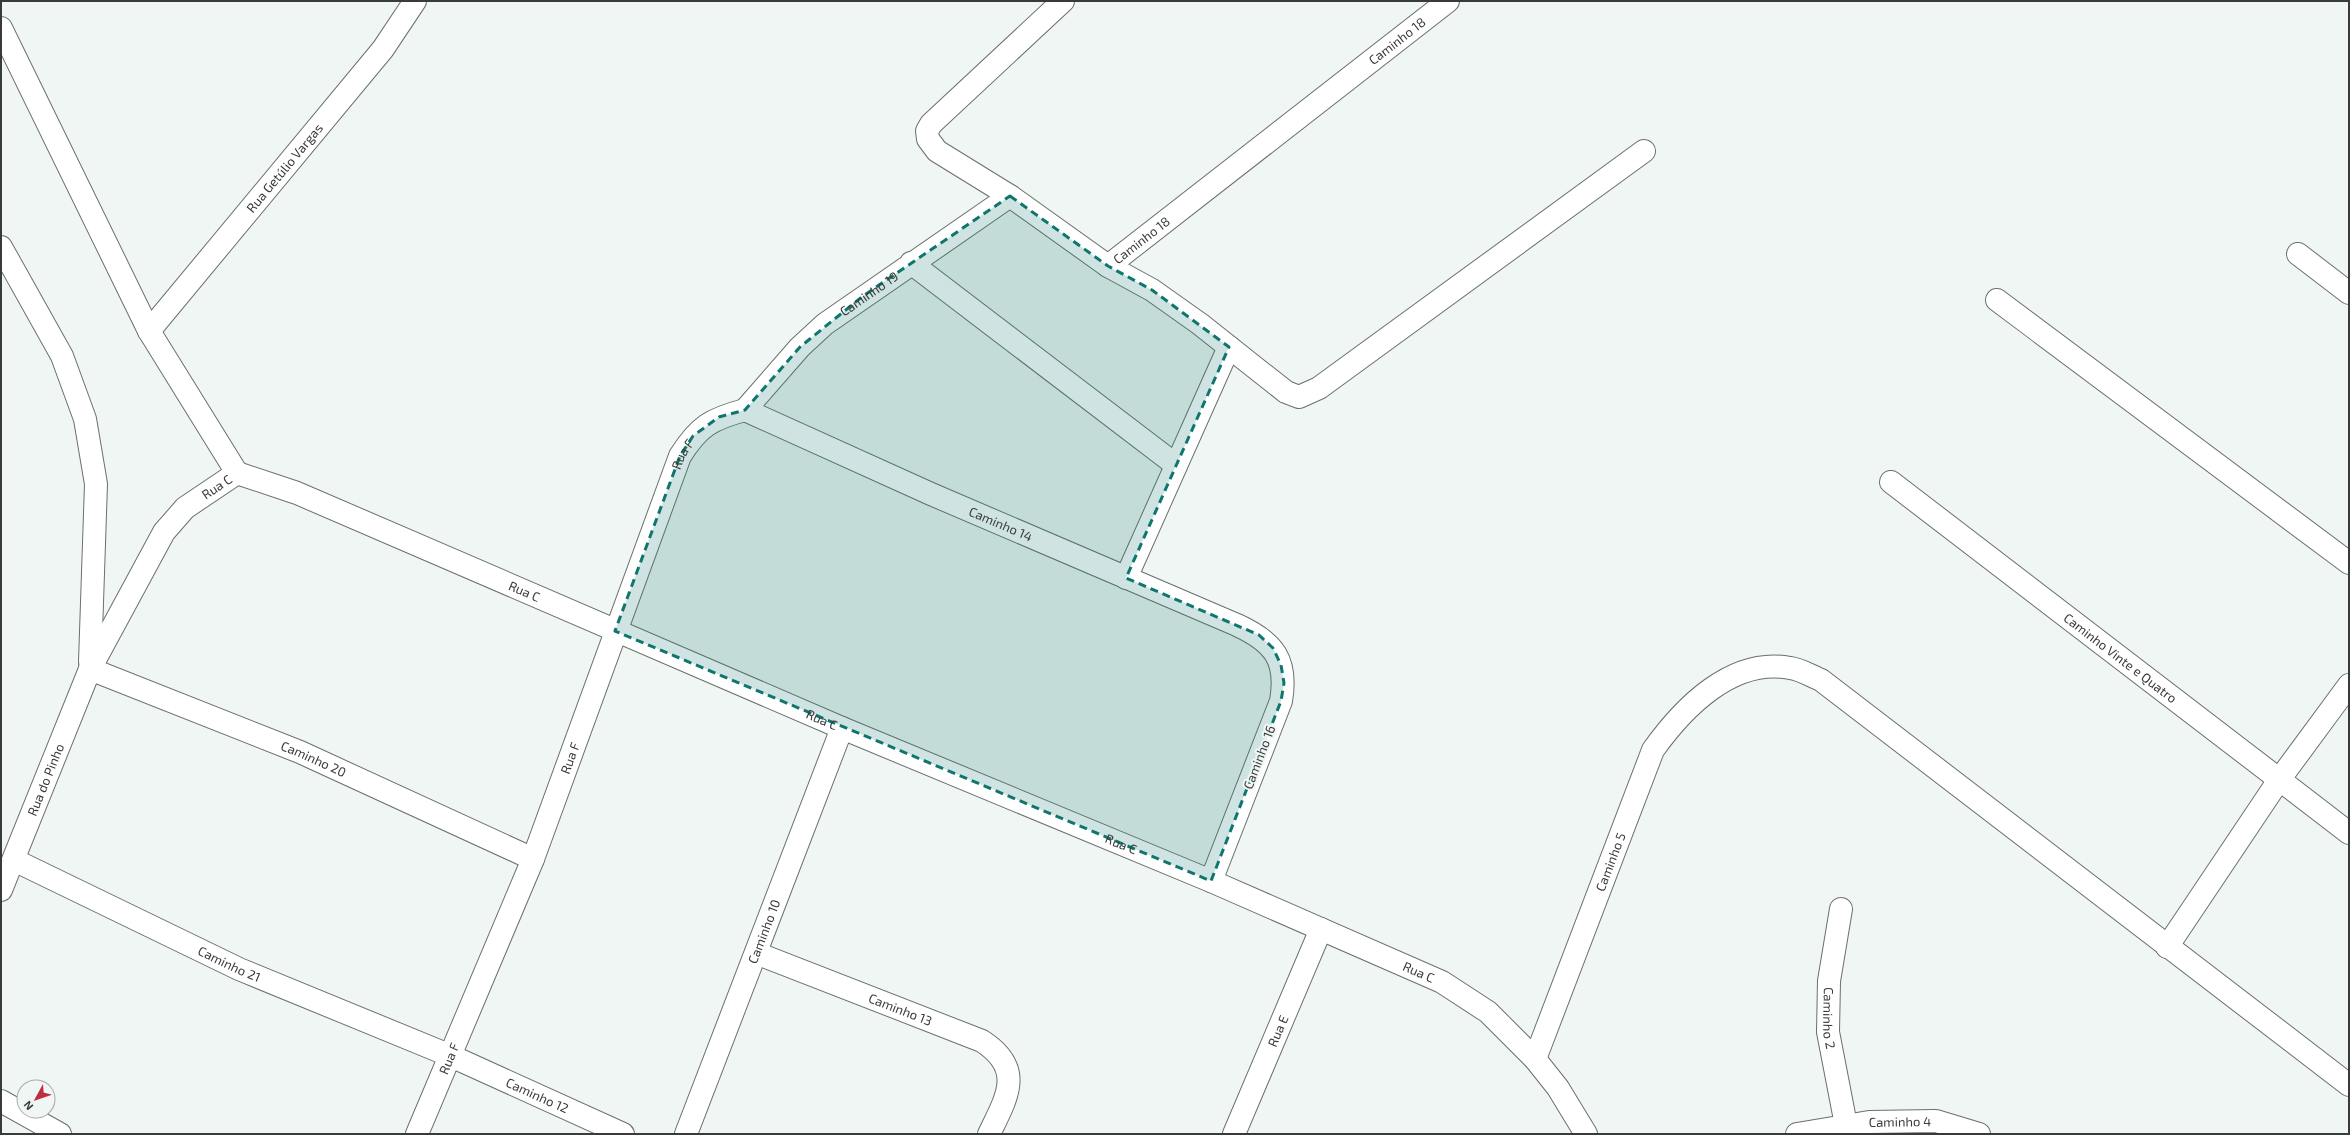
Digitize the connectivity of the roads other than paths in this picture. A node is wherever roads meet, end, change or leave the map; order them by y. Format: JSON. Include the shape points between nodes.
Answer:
{"nodes":[{"id":1,"x":415,"y":1,"type":"edge"},
{"id":2,"x":1063,"y":1,"type":"edge"},
{"id":3,"x":1448,"y":1,"type":"edge"},
{"id":4,"x":1,"y":28,"type":"edge"},
{"id":5,"x":1644,"y":151,"type":"dead end"},
{"id":6,"x":1010,"y":196,"type":"junction"},
{"id":7,"x":1,"y":247,"type":"edge"},
{"id":8,"x":2298,"y":254,"type":"dead end"},
{"id":9,"x":911,"y":263,"type":"junction"},
{"id":10,"x":1108,"y":266,"type":"junction"},
{"id":11,"x":2349,"y":293,"type":"edge"},
{"id":12,"x":1997,"y":300,"type":"dead end"},
{"id":13,"x":149,"y":331,"type":"junction"},
{"id":14,"x":1229,"y":347,"type":"junction"},
{"id":15,"x":745,"y":410,"type":"junction"},
{"id":16,"x":1176,"y":465,"type":"junction"},
{"id":17,"x":237,"y":473,"type":"junction"},
{"id":18,"x":1891,"y":482,"type":"dead end"},
{"id":19,"x":2349,"y":563,"type":"edge"},
{"id":20,"x":1126,"y":578,"type":"junction"},
{"id":21,"x":615,"y":631,"type":"junction"},
{"id":22,"x":1259,"y":635,"type":"joint"},
{"id":23,"x":90,"y":669,"type":"junction"},
{"id":24,"x":2349,"y":685,"type":"edge"},
{"id":25,"x":842,"y":728,"type":"junction"},
{"id":26,"x":2279,"y":780,"type":"junction"},
{"id":27,"x":2349,"y":833,"type":"edge"},
{"id":28,"x":533,"y":859,"type":"junction"},
{"id":29,"x":14,"y":860,"type":"junction"},
{"id":30,"x":1211,"y":882,"type":"junction"},
{"id":31,"x":1,"y":890,"type":"edge"},
{"id":32,"x":1841,"y":909,"type":"dead end"},
{"id":33,"x":1321,"y":929,"type":"junction"},
{"id":34,"x":2167,"y":947,"type":"junction"},
{"id":35,"x":756,"y":953,"type":"junction"},
{"id":36,"x":451,"y":1056,"type":"junction"},
{"id":37,"x":1535,"y":1059,"type":"junction"},
{"id":38,"x":2349,"y":1085,"type":"edge"},
{"id":39,"x":1,"y":1101,"type":"edge"},
{"id":40,"x":1846,"y":1125,"type":"junction"},
{"id":41,"x":1871,"y":1128,"type":"edge"},
{"id":42,"x":60,"y":1134,"type":"edge"},
{"id":43,"x":417,"y":1134,"type":"edge"},
{"id":44,"x":623,"y":1134,"type":"edge"},
{"id":45,"x":686,"y":1134,"type":"edge"},
{"id":46,"x":989,"y":1134,"type":"edge"},
{"id":47,"x":1234,"y":1134,"type":"edge"},
{"id":48,"x":1586,"y":1134,"type":"edge"},
{"id":49,"x":1797,"y":1134,"type":"edge"},
{"id":50,"x":1979,"y":1134,"type":"edge"}],
"edges":[{"from":1,"to":13,"type":"street","name":"Rua Getúlio Vargas","via":[[384,49]]},
{"from":2,"to":6,"type":"street","name":"Caminho 18","via":[[931,124],[927,131],[928,139],[937,151]]},
{"from":3,"to":10,"type":"street","name":"Caminho 18"},
{"from":4,"to":13,"type":"street"},
{"from":5,"to":14,"type":"street","via":[[1308,395],[1299,397],[1286,392]]},
{"from":6,"to":9,"type":"street","name":"Caminho 19"},
{"from":6,"to":10,"type":"street","name":"Caminho 18"},
{"from":7,"to":23,"type":"street","via":[[62,356],[85,419],[96,484]]},
{"from":8,"to":11,"type":"street"},
{"from":9,"to":15,"type":"street","name":"Caminho 19","via":[[825,324],[800,347]]},
{"from":9,"to":16,"type":"street"},
{"from":10,"to":14,"type":"street","via":[[1152,290]]},
{"from":12,"to":19,"type":"street"},
{"from":13,"to":17,"type":"street"},
{"from":14,"to":16,"type":"street"},
{"from":15,"to":20,"type":"street","name":"Caminho 14"},
{"from":15,"to":21,"type":"street","name":"Rua F","via":[[719,416],[704,425],[680,456]]},
{"from":16,"to":20,"type":"street"},
{"from":17,"to":21,"type":"street","name":"Rua C","via":[[297,493]]},
{"from":17,"to":23,"type":"street","name":"Rua C","via":[[185,508],[164,532]]},
{"from":18,"to":26,"type":"street","name":"Caminho Vinte e Quatro"},
{"from":20,"to":22,"type":"street","name":"Caminho 14"},
{"from":21,"to":25,"type":"street","name":"Rua C"},
{"from":21,"to":28,"type":"street","name":"Rua F"},
{"from":22,"to":30,"type":"street","name":"Caminho 16","via":[[1273,648],[1281,665],[1284,684],[1281,701]]},
{"from":23,"to":28,"type":"street","name":"Caminho 20","via":[[300,752]]},
{"from":23,"to":29,"type":"street","name":"Rua do Pinho"},
{"from":24,"to":26,"type":"street"},
{"from":25,"to":30,"type":"street","name":"Rua C"},
{"from":25,"to":35,"type":"street","name":"Caminho 10"},
{"from":26,"to":27,"type":"street","name":"Caminho Vinte e Quatro"},
{"from":26,"to":34,"type":"street"},
{"from":28,"to":36,"type":"street","name":"Rua F"},
{"from":29,"to":31,"type":"street","name":"Rua do Pinho"},
{"from":29,"to":36,"type":"street","name":"Caminho 21","via":[[239,969]]},
{"from":30,"to":33,"type":"street","name":"Rua C"},
{"from":32,"to":40,"type":"street","name":"Caminho 2","via":[[1830,981],[1828,1032]]},
{"from":33,"to":37,"type":"street","name":"Rua C","via":[[1442,982],[1488,1012]]},
{"from":33,"to":47,"type":"street","name":"Rua E"},
{"from":34,"to":37,"type":"street","name":"Caminho 5","via":[[1821,680],[1790,668],[1767,666],[1744,670],[1717,686],[1689,708],[1653,750]]},
{"from":34,"to":38,"type":"street","name":"Caminho 5"},
{"from":35,"to":45,"type":"street","name":"Caminho 10"},
{"from":35,"to":46,"type":"street","name":"Caminho 13","via":[[982,1041],[997,1051],[1010,1081],[1007,1097]]},
{"from":36,"to":43,"type":"street","name":"Rua F"},
{"from":36,"to":44,"type":"street","name":"Caminho 12"},
{"from":37,"to":48,"type":"street","name":"Rua C","via":[[1558,1088]]},
{"from":39,"to":42,"type":"street"},
{"from":40,"to":41,"type":"street","name":"Caminho 4"},
{"from":40,"to":49,"type":"street","name":"Caminho 4"},
{"from":41,"to":50,"type":"street","name":"Caminho 4","via":[[1936,1121]]}]}
